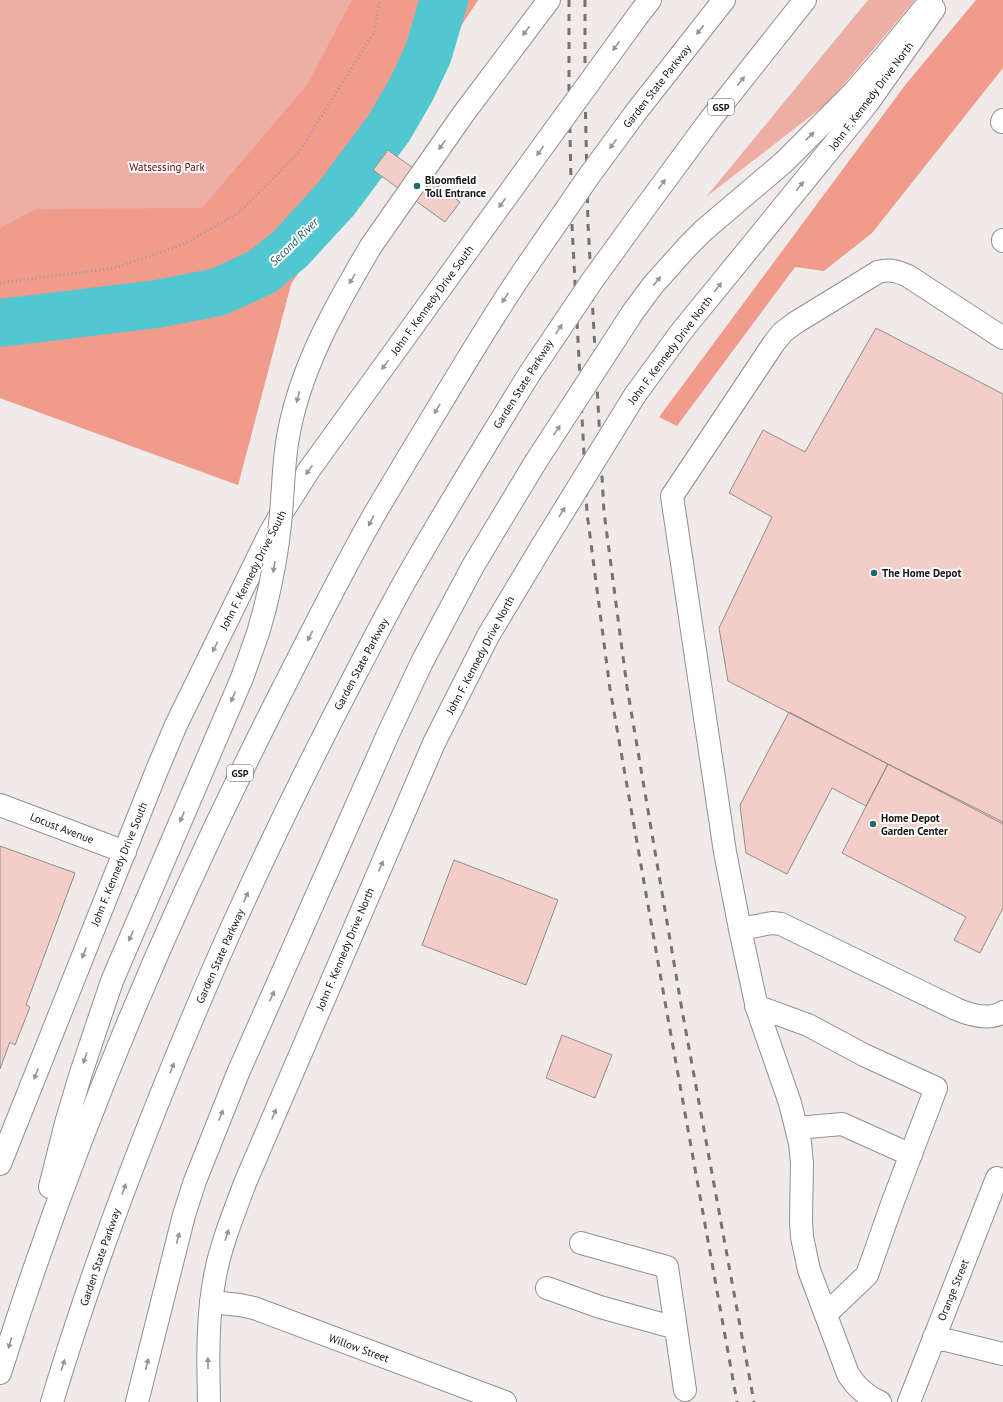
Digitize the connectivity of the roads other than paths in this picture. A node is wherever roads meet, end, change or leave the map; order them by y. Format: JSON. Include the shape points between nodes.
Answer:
{"nodes":[{"id":1,"x":549,"y":0,"type":"edge"},
{"id":2,"x":724,"y":0,"type":"edge"},
{"id":3,"x":805,"y":0,"type":"edge"},
{"id":4,"x":931,"y":0,"type":"edge"},
{"id":5,"x":941,"y":0,"type":"edge"},
{"id":6,"x":644,"y":7,"type":"edge"},
{"id":7,"x":1003,"y":338,"type":"edge"},
{"id":8,"x":0,"y":805,"type":"edge"},
{"id":9,"x":125,"y":852,"type":"junction"},
{"id":10,"x":740,"y":929,"type":"junction"},
{"id":11,"x":756,"y":1006,"type":"junction"},
{"id":12,"x":1003,"y":1012,"type":"edge"},
{"id":13,"x":797,"y":1128,"type":"junction"},
{"id":14,"x":911,"y":1155,"type":"junction"},
{"id":15,"x":0,"y":1164,"type":"edge"},
{"id":16,"x":997,"y":1178,"type":"dead end"},
{"id":17,"x":581,"y":1243,"type":"dead end"},
{"id":18,"x":547,"y":1288,"type":"dead end"},
{"id":19,"x":211,"y":1302,"type":"junction"},
{"id":20,"x":19,"y":1312,"type":"junction"},
{"id":21,"x":826,"y":1314,"type":"junction"},
{"id":22,"x":676,"y":1328,"type":"junction"},
{"id":23,"x":934,"y":1337,"type":"junction"},
{"id":24,"x":1003,"y":1354,"type":"edge"},
{"id":25,"x":0,"y":1373,"type":"edge"},
{"id":26,"x":685,"y":1390,"type":"dead end"},
{"id":27,"x":52,"y":1402,"type":"edge"},
{"id":28,"x":137,"y":1402,"type":"edge"},
{"id":29,"x":209,"y":1402,"type":"edge"},
{"id":30,"x":505,"y":1402,"type":"edge"},
{"id":31,"x":880,"y":1402,"type":"edge"},
{"id":32,"x":910,"y":1402,"type":"edge"}],
"edges":[{"from":1,"to":20,"type":"main road","one_way":true,"bridge":true,"via":[[464,113],[371,246],[327,324],[300,388],[285,458],[273,573],[258,633],[242,678],[131,936],[97,1024],[66,1123]]},
{"from":2,"to":20,"type":"main road","name":"Garden State Parkway","number":"GSP","one_way":true,"bridge":true,"via":[[636,112],[527,266],[479,339],[377,510],[326,604],[242,769],[179,904],[121,1038],[67,1176]]},
{"from":27,"to":3,"type":"main road","name":"Garden State Parkway","number":"GSP","one_way":true,"bridge":true,"via":[[87,1293],[138,1154],[193,1017],[252,882],[317,748],[388,612],[530,372],[592,281],[638,216]]},
{"from":28,"to":4,"type":"main road","one_way":true,"bridge":true,"via":[[184,1215],[238,1073],[415,675],[473,566],[535,463],[653,285],[704,230],[784,162],[854,92]]},
{"from":19,"to":5,"type":"main road","name":"John F. Kennedy Drive North","one_way":true,"bridge":true,"via":[[224,1244],[245,1182],[434,743],[488,636],[635,395],[682,332],[867,104]]},
{"from":6,"to":9,"type":"main road","name":"John F. Kennedy Drive South","one_way":true,"bridge":true,"via":[[309,470],[281,514],[176,725]]},
{"from":7,"to":10,"type":"main road","via":[[908,276],[897,271],[878,272],[783,332],[672,496],[725,852]]},
{"from":8,"to":9,"type":"main road","name":"Locust Avenue"},
{"from":9,"to":15,"type":"main road","name":"John F. Kennedy Drive South","one_way":true},
{"from":10,"to":11,"type":"main road"},
{"from":10,"to":12,"type":"main road","via":[[772,923],[781,924],[956,1010],[979,1016],[992,1016]]},
{"from":11,"to":13,"type":"main road"},
{"from":11,"to":14,"type":"main road","via":[[808,1025],[864,1055],[936,1088]]},
{"from":13,"to":14,"type":"main road","via":[[842,1124]]},
{"from":13,"to":21,"type":"main road","via":[[802,1163],[802,1237],[809,1270]]},
{"from":14,"to":21,"type":"main road","via":[[867,1275]]},
{"from":16,"to":23,"type":"main road","name":"Orange Street"},
{"from":17,"to":22,"type":"main road","via":[[667,1268]]},
{"from":18,"to":22,"type":"main road","via":[[600,1307]]},
{"from":29,"to":19,"type":"main road","name":"John F. Kennedy Drive North","one_way":true,"via":[[208,1332]]},
{"from":19,"to":30,"type":"main road","name":"Willow Street","via":[[254,1308]]},
{"from":20,"to":25,"type":"main road","name":"Garden State Parkway","number":"GSP","one_way":true},
{"from":21,"to":31,"type":"main road","via":[[854,1384],[862,1392]]},
{"from":22,"to":26,"type":"main road"},
{"from":23,"to":24,"type":"main road"},
{"from":23,"to":32,"type":"main road","name":"Orange Street"}]}
